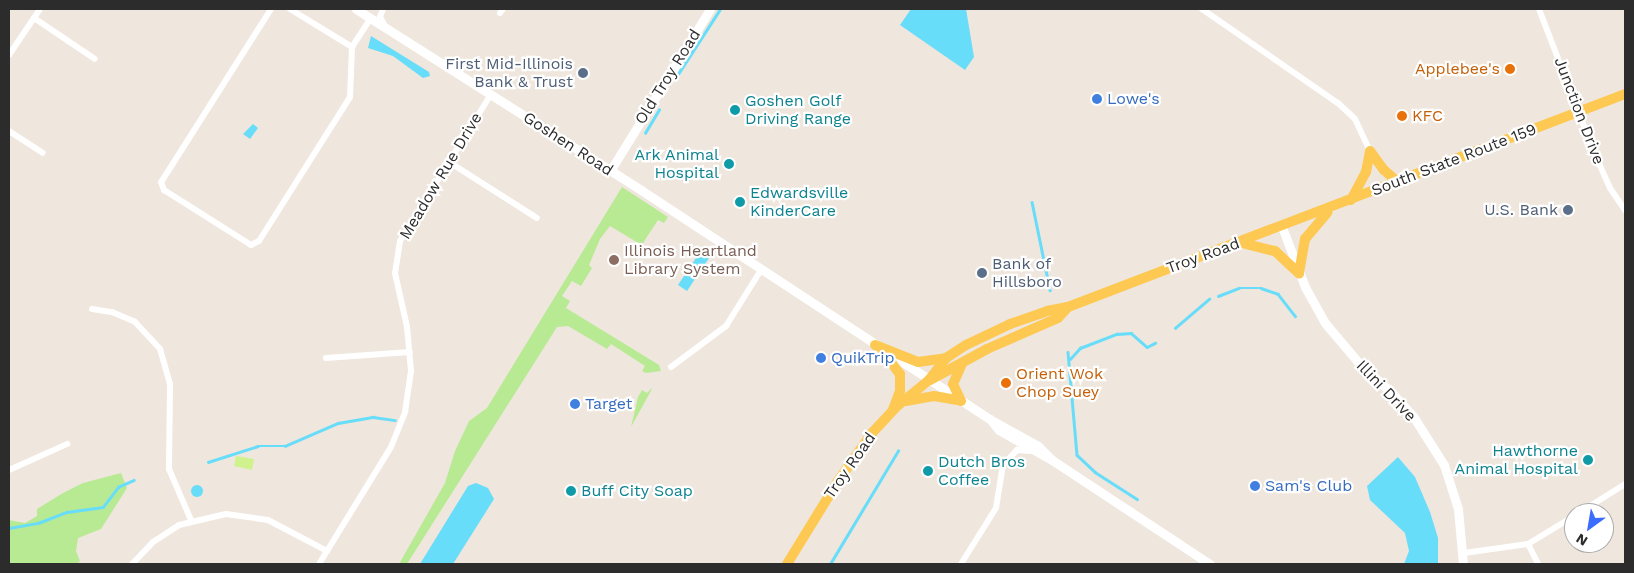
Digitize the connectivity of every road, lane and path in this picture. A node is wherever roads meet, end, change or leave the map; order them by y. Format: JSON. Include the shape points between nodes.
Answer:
{"nodes":[{"id":1,"x":40,"y":9,"type":"edge"},
{"id":2,"x":271,"y":9,"type":"edge"},
{"id":3,"x":290,"y":9,"type":"edge"},
{"id":4,"x":359,"y":9,"type":"edge"},
{"id":5,"x":383,"y":9,"type":"edge"},
{"id":6,"x":710,"y":9,"type":"edge"},
{"id":7,"x":1202,"y":9,"type":"edge"},
{"id":8,"x":1540,"y":9,"type":"edge"},
{"id":9,"x":34,"y":18,"type":"junction"},
{"id":10,"x":371,"y":18,"type":"junction"},
{"id":11,"x":386,"y":27,"type":"junction"},
{"id":12,"x":352,"y":47,"type":"junction"},
{"id":13,"x":9,"y":55,"type":"edge"},
{"id":14,"x":95,"y":59,"type":"dead end"},
{"id":15,"x":491,"y":94,"type":"junction"},
{"id":16,"x":1625,"y":94,"type":"edge"},
{"id":17,"x":1579,"y":112,"type":"junction"},
{"id":18,"x":9,"y":131,"type":"edge"},
{"id":19,"x":1370,"y":151,"type":"junction"},
{"id":20,"x":44,"y":153,"type":"dead end"},
{"id":21,"x":449,"y":162,"type":"junction"},
{"id":22,"x":610,"y":171,"type":"junction"},
{"id":23,"x":1398,"y":182,"type":"junction"},
{"id":24,"x":1351,"y":200,"type":"junction"},
{"id":25,"x":1333,"y":207,"type":"junction"},
{"id":26,"x":1625,"y":210,"type":"edge"},
{"id":27,"x":537,"y":218,"type":"dead end"},
{"id":28,"x":1282,"y":227,"type":"junction"},
{"id":29,"x":1240,"y":243,"type":"junction"},
{"id":30,"x":761,"y":270,"type":"junction"},
{"id":31,"x":1299,"y":273,"type":"junction"},
{"id":32,"x":1068,"y":307,"type":"junction"},
{"id":33,"x":92,"y":309,"type":"dead end"},
{"id":34,"x":878,"y":346,"type":"junction"},
{"id":35,"x":410,"y":352,"type":"junction"},
{"id":36,"x":326,"y":358,"type":"dead end"},
{"id":37,"x":946,"y":358,"type":"junction"},
{"id":38,"x":966,"y":361,"type":"junction"},
{"id":39,"x":671,"y":367,"type":"dead end"},
{"id":40,"x":928,"y":380,"type":"junction"},
{"id":41,"x":961,"y":401,"type":"junction"},
{"id":42,"x":901,"y":404,"type":"junction"},
{"id":43,"x":891,"y":412,"type":"junction"},
{"id":44,"x":990,"y":419,"type":"junction"},
{"id":45,"x":67,"y":444,"type":"dead end"},
{"id":46,"x":1039,"y":456,"type":"junction"},
{"id":47,"x":1052,"y":460,"type":"junction"},
{"id":48,"x":9,"y":470,"type":"edge"},
{"id":49,"x":1625,"y":484,"type":"edge"},
{"id":50,"x":1595,"y":503,"type":"edge"},
{"id":51,"x":191,"y":520,"type":"junction"},
{"id":52,"x":1564,"y":522,"type":"edge"},
{"id":53,"x":1528,"y":544,"type":"junction"},
{"id":54,"x":327,"y":551,"type":"junction"},
{"id":55,"x":1464,"y":553,"type":"junction"},
{"id":56,"x":132,"y":564,"type":"edge"},
{"id":57,"x":319,"y":564,"type":"edge"},
{"id":58,"x":787,"y":564,"type":"edge"},
{"id":59,"x":962,"y":564,"type":"edge"},
{"id":60,"x":1210,"y":564,"type":"edge"},
{"id":61,"x":1463,"y":564,"type":"edge"},
{"id":62,"x":1538,"y":564,"type":"edge"}],
"edges":[{"from":1,"to":9,"type":"street"},
{"from":2,"to":12,"type":"street","via":[[160,182],[164,190],[251,245],[259,241],[350,98]]},
{"from":3,"to":12,"type":"street"},
{"from":4,"to":10,"type":"street","name":"Goshen Road"},
{"from":5,"to":11,"type":"street","via":[[380,17]]},
{"from":6,"to":22,"type":"street","name":"Old Troy Road"},
{"from":7,"to":19,"type":"street","via":[[1338,104],[1355,119]]},
{"from":8,"to":17,"type":"street","name":"Junction Drive"},
{"from":9,"to":13,"type":"street"},
{"from":9,"to":14,"type":"street"},
{"from":10,"to":11,"type":"street","name":"Goshen Road"},
{"from":10,"to":12,"type":"street"},
{"from":11,"to":15,"type":"street","name":"Goshen Road"},
{"from":15,"to":21,"type":"street","name":"Meadow Rue Drive"},
{"from":15,"to":22,"type":"street","name":"Goshen Road"},
{"from":16,"to":17,"type":"main road","name":"South State Route 159"},
{"from":17,"to":23,"type":"main road","name":"South State Route 159"},
{"from":17,"to":26,"type":"street","name":"Junction Drive","via":[[1604,176]]},
{"from":18,"to":20,"type":"street"},
{"from":19,"to":23,"type":"main road"},
{"from":19,"to":24,"type":"main road","via":[[1366,172]]},
{"from":21,"to":27,"type":"street"},
{"from":21,"to":35,"type":"street","name":"Meadow Rue Drive","via":[[406,230],[396,255],[395,273]]},
{"from":22,"to":30,"type":"street","name":"Goshen Road"},
{"from":23,"to":24,"type":"main road","name":"South State Route 159"},
{"from":24,"to":25,"type":"main road","name":"South State Route 159"},
{"from":25,"to":28,"type":"main road","name":"South State Route 159"},
{"from":25,"to":31,"type":"main road","via":[[1305,238]]},
{"from":28,"to":29,"type":"main road","name":"Troy Road"},
{"from":28,"to":31,"type":"street","name":"Illini Drive"},
{"from":29,"to":31,"type":"main road","via":[[1275,251]]},
{"from":29,"to":32,"type":"main road","name":"Troy Road"},
{"from":30,"to":34,"type":"street","name":"Goshen Road"},
{"from":30,"to":39,"type":"street","via":[[726,326]]},
{"from":31,"to":55,"type":"street","name":"Illini Drive","via":[[1315,307],[1337,339],[1393,394],[1430,439],[1444,465],[1455,501]]},
{"from":32,"to":37,"type":"main road","name":"Troy Road","via":[[1047,310],[1010,324]]},
{"from":32,"to":38,"type":"main road","name":"Troy Road","via":[[1058,318]]},
{"from":33,"to":51,"type":"street","via":[[112,312],[135,322],[160,349],[170,384],[169,469]]},
{"from":34,"to":37,"type":"main road","via":[[918,362]]},
{"from":34,"to":40,"type":"street","name":"Goshen Road"},
{"from":34,"to":43,"type":"main road","via":[[900,374],[900,391]]},
{"from":35,"to":36,"type":"street"},
{"from":35,"to":54,"type":"street","name":"Meadow Rue Drive","via":[[408,400],[398,432]]},
{"from":37,"to":40,"type":"main road","name":"Troy Road"},
{"from":38,"to":40,"type":"main road","name":"Troy Road"},
{"from":38,"to":41,"type":"main road","via":[[953,379]]},
{"from":40,"to":41,"type":"street","name":"Goshen Road"},
{"from":40,"to":42,"type":"main road","name":"Troy Road"},
{"from":41,"to":42,"type":"main road","via":[[928,396]]},
{"from":41,"to":44,"type":"street","name":"Goshen Road"},
{"from":42,"to":43,"type":"main road","name":"Troy Road"},
{"from":43,"to":58,"type":"main road","name":"Troy Road","via":[[856,453]]},
{"from":44,"to":46,"type":"street","via":[[999,430]]},
{"from":44,"to":47,"type":"street","via":[[1025,438]]},
{"from":45,"to":48,"type":"street"},
{"from":46,"to":47,"type":"street"},
{"from":46,"to":59,"type":"street","via":[[1026,449],[1018,450],[1003,466],[996,508]]},
{"from":47,"to":60,"type":"street"},
{"from":49,"to":50,"type":"street"},
{"from":51,"to":54,"type":"street","via":[[226,514],[254,516],[286,527]]},
{"from":51,"to":56,"type":"street","via":[[160,537]]},
{"from":52,"to":53,"type":"street"},
{"from":53,"to":55,"type":"street"},
{"from":53,"to":62,"type":"street"},
{"from":54,"to":57,"type":"street","name":"Meadow Rue Drive"},
{"from":55,"to":61,"type":"street","name":"Illini Drive"}]}
